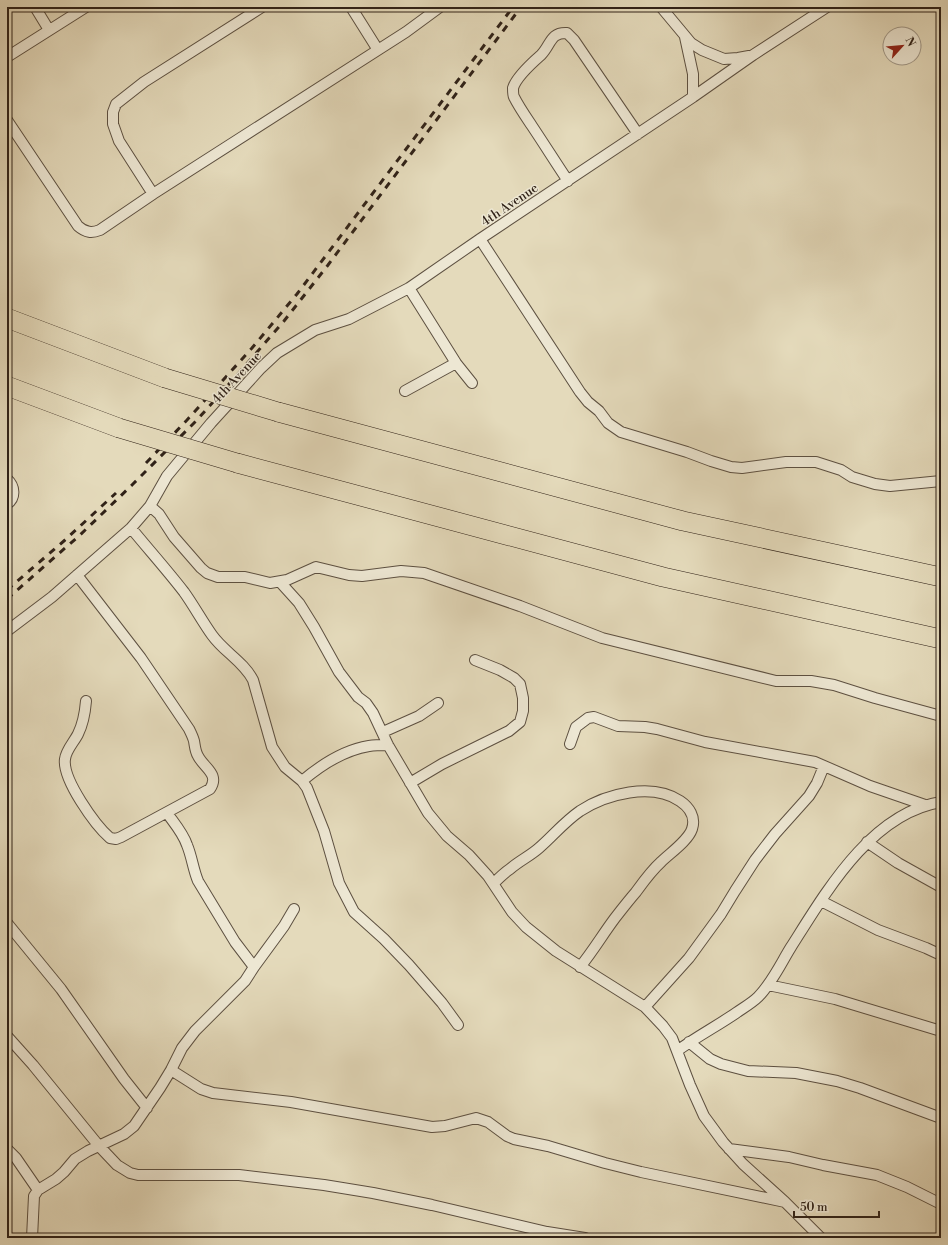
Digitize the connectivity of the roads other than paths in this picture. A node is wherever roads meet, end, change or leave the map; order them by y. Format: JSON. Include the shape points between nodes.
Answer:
{"nodes":[{"id":1,"x":34,"y":7,"type":"edge"},
{"id":2,"x":86,"y":7,"type":"edge"},
{"id":3,"x":262,"y":7,"type":"edge"},
{"id":4,"x":351,"y":7,"type":"edge"},
{"id":5,"x":440,"y":7,"type":"edge"},
{"id":6,"x":661,"y":7,"type":"edge"},
{"id":7,"x":827,"y":7,"type":"edge"},
{"id":8,"x":814,"y":11,"type":"edge"},
{"id":9,"x":49,"y":30,"type":"junction"},
{"id":10,"x":685,"y":37,"type":"junction"},
{"id":11,"x":378,"y":50,"type":"junction"},
{"id":12,"x":753,"y":55,"type":"junction"},
{"id":13,"x":7,"y":57,"type":"edge"},
{"id":14,"x":693,"y":97,"type":"junction"},
{"id":15,"x":7,"y":120,"type":"edge"},
{"id":16,"x":638,"y":134,"type":"junction"},
{"id":17,"x":568,"y":181,"type":"junction"},
{"id":18,"x":153,"y":194,"type":"junction"},
{"id":19,"x":480,"y":239,"type":"junction"},
{"id":20,"x":409,"y":288,"type":"junction"},
{"id":21,"x":7,"y":318,"type":"edge"},
{"id":22,"x":456,"y":363,"type":"junction"},
{"id":23,"x":472,"y":383,"type":"dead end"},
{"id":24,"x":7,"y":386,"type":"edge"},
{"id":25,"x":405,"y":392,"type":"dead end"},
{"id":26,"x":7,"y":479,"type":"edge"},
{"id":27,"x":941,"y":482,"type":"edge"},
{"id":28,"x":7,"y":504,"type":"edge"},
{"id":29,"x":150,"y":506,"type":"junction"},
{"id":30,"x":131,"y":528,"type":"junction"},
{"id":31,"x":77,"y":575,"type":"junction"},
{"id":32,"x":941,"y":578,"type":"edge"},
{"id":33,"x":280,"y":582,"type":"junction"},
{"id":34,"x":7,"y":631,"type":"edge"},
{"id":35,"x":941,"y":638,"type":"edge"},
{"id":36,"x":475,"y":660,"type":"dead end"},
{"id":37,"x":86,"y":701,"type":"dead end"},
{"id":38,"x":438,"y":704,"type":"dead end"},
{"id":39,"x":941,"y":716,"type":"edge"},
{"id":40,"x":383,"y":732,"type":"junction"},
{"id":41,"x":570,"y":744,"type":"dead end"},
{"id":42,"x":388,"y":745,"type":"junction"},
{"id":43,"x":824,"y":766,"type":"junction"},
{"id":44,"x":302,"y":781,"type":"junction"},
{"id":45,"x":410,"y":783,"type":"junction"},
{"id":46,"x":941,"y":802,"type":"edge"},
{"id":47,"x":925,"y":805,"type":"junction"},
{"id":48,"x":167,"y":813,"type":"junction"},
{"id":49,"x":867,"y":842,"type":"junction"},
{"id":50,"x":494,"y":883,"type":"junction"},
{"id":51,"x":941,"y":887,"type":"edge"},
{"id":52,"x":821,"y":901,"type":"junction"},
{"id":53,"x":294,"y":909,"type":"dead end"},
{"id":54,"x":7,"y":922,"type":"edge"},
{"id":55,"x":941,"y":955,"type":"edge"},
{"id":56,"x":254,"y":967,"type":"junction"},
{"id":57,"x":580,"y":967,"type":"junction"},
{"id":58,"x":768,"y":985,"type":"junction"},
{"id":59,"x":645,"y":1008,"type":"junction"},
{"id":60,"x":458,"y":1025,"type":"dead end"},
{"id":61,"x":941,"y":1031,"type":"edge"},
{"id":62,"x":7,"y":1036,"type":"edge"},
{"id":63,"x":689,"y":1042,"type":"junction"},
{"id":64,"x":677,"y":1051,"type":"junction"},
{"id":65,"x":171,"y":1070,"type":"junction"},
{"id":66,"x":147,"y":1108,"type":"junction"},
{"id":67,"x":941,"y":1118,"type":"edge"},
{"id":68,"x":99,"y":1146,"type":"junction"},
{"id":69,"x":7,"y":1149,"type":"edge"},
{"id":70,"x":729,"y":1149,"type":"junction"},
{"id":71,"x":38,"y":1190,"type":"junction"},
{"id":72,"x":784,"y":1202,"type":"junction"},
{"id":73,"x":941,"y":1204,"type":"edge"},
{"id":74,"x":32,"y":1238,"type":"edge"},
{"id":75,"x":585,"y":1238,"type":"edge"},
{"id":76,"x":820,"y":1238,"type":"edge"}],
"edges":[{"from":1,"to":9,"type":"street"},
{"from":2,"to":9,"type":"street"},
{"from":3,"to":18,"type":"street","via":[[144,82],[116,104],[113,124],[119,141]]},
{"from":4,"to":11,"type":"street"},
{"from":5,"to":11,"type":"street"},
{"from":6,"to":10,"type":"street"},
{"from":7,"to":8,"type":"street","name":"4th Avenue"},
{"from":8,"to":12,"type":"street","name":"4th Avenue"},
{"from":9,"to":13,"type":"street"},
{"from":10,"to":12,"type":"street","via":[[702,50],[724,58]]},
{"from":10,"to":14,"type":"street","via":[[693,74]]},
{"from":11,"to":18,"type":"street"},
{"from":12,"to":14,"type":"street","name":"4th Avenue"},
{"from":14,"to":16,"type":"street","name":"4th Avenue"},
{"from":15,"to":18,"type":"street","via":[[83,231],[100,230]]},
{"from":16,"to":17,"type":"street","name":"4th Avenue"},
{"from":16,"to":17,"type":"street","via":[[574,40],[567,33],[557,34],[517,81],[513,93]]},
{"from":17,"to":19,"type":"street","name":"4th Avenue"},
{"from":19,"to":20,"type":"street","name":"4th Avenue"},
{"from":19,"to":27,"type":"street","via":[[580,392],[608,423],[621,432],[732,467],[816,462],[875,484],[890,486]]},
{"from":20,"to":22,"type":"street"},
{"from":20,"to":29,"type":"street","name":"4th Avenue","via":[[349,319],[315,330],[277,353],[211,423],[167,476]]},
{"from":21,"to":32,"type":"highway","bridge":true,"via":[[165,378],[278,412],[683,521]]},
{"from":22,"to":23,"type":"street"},
{"from":22,"to":25,"type":"street"},
{"from":24,"to":35,"type":"highway","bridge":true,"via":[[119,428],[237,463],[663,577]]},
{"from":26,"to":28,"type":"street","via":[[14,491],[13,498]]},
{"from":29,"to":30,"type":"street","name":"4th Avenue"},
{"from":29,"to":33,"type":"street","via":[[207,573],[245,577],[270,583]]},
{"from":30,"to":31,"type":"street","name":"4th Avenue"},
{"from":30,"to":44,"type":"street","via":[[183,591],[212,636],[249,673],[272,747],[285,767]]},
{"from":31,"to":34,"type":"street","name":"4th Avenue"},
{"from":31,"to":48,"type":"street","via":[[141,658],[190,729],[198,757],[212,774],[214,782],[210,789]]},
{"from":33,"to":39,"type":"street","via":[[316,567],[362,576],[401,572],[424,573],[602,638],[776,681],[811,681],[834,685]]},
{"from":33,"to":40,"type":"street","via":[[299,603],[339,672],[358,697],[366,703]]},
{"from":36,"to":45,"type":"street","via":[[500,670],[520,684],[523,711],[520,722],[509,731]]},
{"from":37,"to":48,"type":"street","via":[[82,726],[65,759],[70,780],[90,814],[112,839],[121,837]]},
{"from":38,"to":40,"type":"street","via":[[408,722]]},
{"from":40,"to":42,"type":"street"},
{"from":41,"to":43,"type":"street","via":[[576,727],[588,718],[594,717],[618,726],[657,729],[705,742]]},
{"from":42,"to":44,"type":"street","via":[[368,746],[342,755]]},
{"from":42,"to":45,"type":"street"},
{"from":43,"to":47,"type":"street","via":[[870,786]]},
{"from":43,"to":59,"type":"street","via":[[809,796],[755,860],[689,958]]},
{"from":44,"to":60,"type":"street","via":[[324,831],[339,883],[354,912],[409,965]]},
{"from":45,"to":50,"type":"street","via":[[428,813]]},
{"from":46,"to":47,"type":"street"},
{"from":47,"to":49,"type":"street","via":[[894,820]]},
{"from":48,"to":56,"type":"street","via":[[185,839],[198,881],[235,942]]},
{"from":49,"to":51,"type":"street"},
{"from":49,"to":52,"type":"street"},
{"from":50,"to":57,"type":"street","via":[[512,912],[526,927]]},
{"from":50,"to":57,"type":"street","via":[[510,868],[539,848],[572,817],[602,800],[631,792],[650,791],[669,796],[684,804],[693,817],[690,834],[653,870]]},
{"from":52,"to":55,"type":"street","via":[[878,930]]},
{"from":52,"to":58,"type":"street"},
{"from":53,"to":56,"type":"street"},
{"from":54,"to":66,"type":"street","via":[[61,988],[124,1080]]},
{"from":56,"to":65,"type":"street","via":[[245,981],[182,1048]]},
{"from":57,"to":59,"type":"street"},
{"from":58,"to":61,"type":"street","via":[[835,1000]]},
{"from":58,"to":63,"type":"street","via":[[745,1008]]},
{"from":59,"to":64,"type":"street","via":[[672,1038]]},
{"from":62,"to":68,"type":"street"},
{"from":63,"to":64,"type":"street"},
{"from":63,"to":67,"type":"street","via":[[710,1059],[721,1064],[748,1071],[796,1073],[837,1081]]},
{"from":64,"to":70,"type":"street","via":[[704,1116]]},
{"from":65,"to":66,"type":"street"},
{"from":65,"to":72,"type":"street","via":[[201,1089],[213,1093],[291,1102],[432,1127],[476,1118],[488,1122],[514,1139],[641,1172]]},
{"from":66,"to":68,"type":"street","via":[[134,1126],[124,1134]]},
{"from":68,"to":71,"type":"street","via":[[76,1159],[60,1175]]},
{"from":68,"to":75,"type":"street","via":[[117,1165],[138,1175],[238,1175],[324,1185]]},
{"from":69,"to":71,"type":"street"},
{"from":70,"to":72,"type":"street"},
{"from":70,"to":73,"type":"street","via":[[793,1158],[877,1175]]},
{"from":71,"to":74,"type":"street","via":[[34,1196]]},
{"from":72,"to":76,"type":"street"}]}
